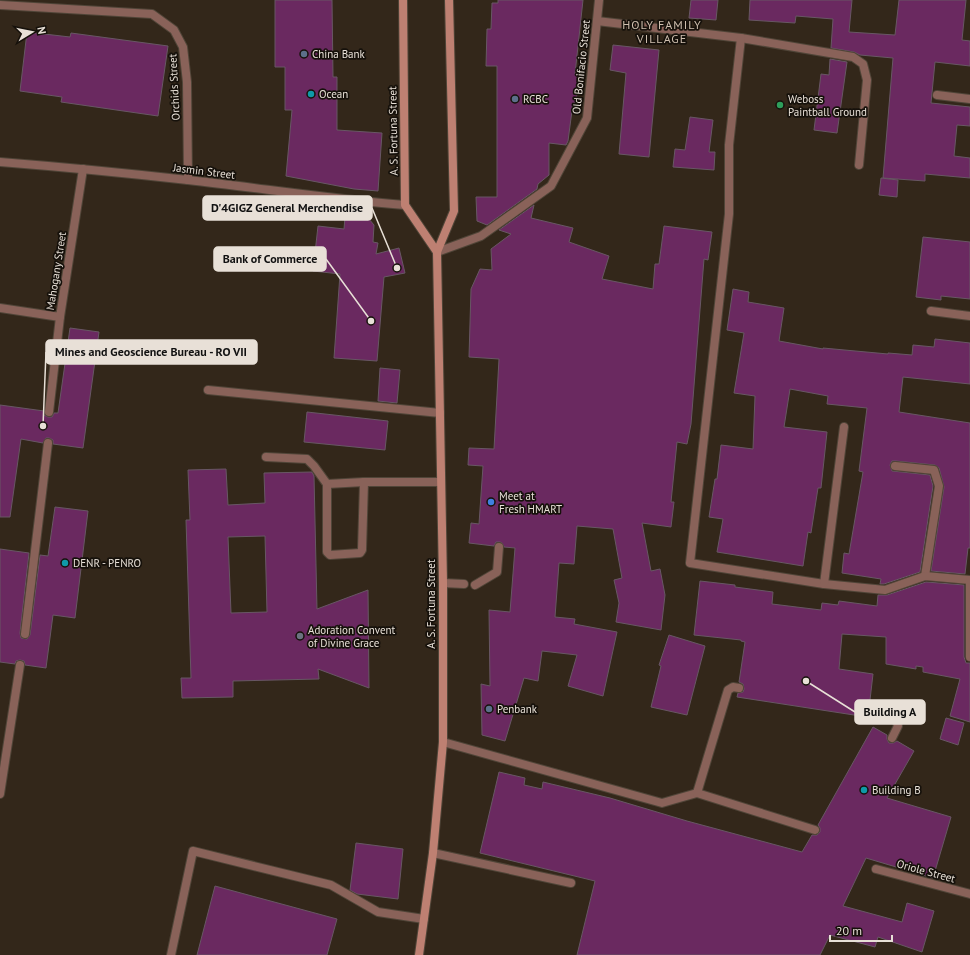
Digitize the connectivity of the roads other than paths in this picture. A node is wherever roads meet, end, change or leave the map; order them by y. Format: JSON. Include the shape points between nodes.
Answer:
{"nodes":[{"id":1,"x":403,"y":0,"type":"edge"},
{"id":2,"x":449,"y":0,"type":"edge"},
{"id":3,"x":599,"y":0,"type":"edge"},
{"id":4,"x":0,"y":4,"type":"edge"},
{"id":5,"x":597,"y":21,"type":"junction"},
{"id":6,"x":741,"y":38,"type":"junction"},
{"id":7,"x":937,"y":95,"type":"dead end"},
{"id":8,"x":970,"y":99,"type":"edge"},
{"id":9,"x":0,"y":162,"type":"edge"},
{"id":10,"x":859,"y":165,"type":"dead end"},
{"id":11,"x":83,"y":169,"type":"junction"},
{"id":12,"x":188,"y":180,"type":"junction"},
{"id":13,"x":405,"y":206,"type":"junction"},
{"id":14,"x":437,"y":252,"type":"junction"},
{"id":15,"x":0,"y":308,"type":"edge"},
{"id":16,"x":932,"y":311,"type":"dead end"},
{"id":17,"x":970,"y":316,"type":"edge"},
{"id":18,"x":60,"y":317,"type":"junction"},
{"id":19,"x":208,"y":390,"type":"dead end"},
{"id":20,"x":49,"y":412,"type":"dead end"},
{"id":21,"x":440,"y":413,"type":"junction"},
{"id":22,"x":844,"y":427,"type":"dead end"},
{"id":23,"x":48,"y":443,"type":"dead end"},
{"id":24,"x":266,"y":457,"type":"dead end"},
{"id":25,"x":895,"y":466,"type":"dead end"},
{"id":26,"x":364,"y":482,"type":"junction"},
{"id":27,"x":441,"y":482,"type":"junction"},
{"id":28,"x":327,"y":484,"type":"junction"},
{"id":29,"x":499,"y":547,"type":"dead end"},
{"id":30,"x":925,"y":576,"type":"junction"},
{"id":31,"x":970,"y":580,"type":"edge"},
{"id":32,"x":443,"y":583,"type":"junction"},
{"id":33,"x":464,"y":584,"type":"dead end"},
{"id":34,"x":824,"y":584,"type":"junction"},
{"id":35,"x":475,"y":585,"type":"dead end"},
{"id":36,"x":25,"y":634,"type":"dead end"},
{"id":37,"x":970,"y":656,"type":"edge"},
{"id":38,"x":20,"y":665,"type":"dead end"},
{"id":39,"x":739,"y":688,"type":"dead end"},
{"id":40,"x":869,"y":705,"type":"dead end"},
{"id":41,"x":892,"y":738,"type":"dead end"},
{"id":42,"x":442,"y":742,"type":"junction"},
{"id":43,"x":697,"y":793,"type":"junction"},
{"id":44,"x":0,"y":794,"type":"edge"},
{"id":45,"x":815,"y":830,"type":"dead end"},
{"id":46,"x":433,"y":853,"type":"junction"},
{"id":47,"x":876,"y":869,"type":"dead end"},
{"id":48,"x":571,"y":883,"type":"dead end"},
{"id":49,"x":970,"y":894,"type":"edge"},
{"id":50,"x":424,"y":919,"type":"junction"},
{"id":51,"x":171,"y":955,"type":"edge"},
{"id":52,"x":419,"y":955,"type":"edge"}],
"edges":[{"from":1,"to":13,"type":"main road","name":"A. S. Fortuna Street"},
{"from":2,"to":14,"type":"main road","name":"A. S. Fortuna Street","via":[[454,211]]},
{"from":3,"to":5,"type":"street","name":"Old Bonifacio Street"},
{"from":4,"to":12,"type":"street","name":"Orchids Street","via":[[152,14],[174,30],[183,47],[187,82]]},
{"from":5,"to":6,"type":"street"},
{"from":5,"to":14,"type":"street","name":"Old Bonifacio Street","via":[[587,118],[551,186],[481,236]]},
{"from":6,"to":10,"type":"street","via":[[853,57],[863,64],[867,80]]},
{"from":6,"to":34,"type":"street","via":[[729,145],[729,214],[690,563]]},
{"from":7,"to":8,"type":"street"},
{"from":9,"to":11,"type":"street","name":"Jasmin Street"},
{"from":11,"to":12,"type":"street","name":"Jasmin Street"},
{"from":11,"to":18,"type":"street","name":"Mahogany Street"},
{"from":12,"to":13,"type":"street","name":"Jasmin Street"},
{"from":13,"to":14,"type":"main road"},
{"from":14,"to":21,"type":"main road","name":"A. S. Fortuna Street"},
{"from":15,"to":18,"type":"street","name":"Mahogany Street"},
{"from":16,"to":17,"type":"street"},
{"from":18,"to":20,"type":"street"},
{"from":19,"to":21,"type":"street"},
{"from":21,"to":27,"type":"main road","name":"A. S. Fortuna Street"},
{"from":22,"to":34,"type":"street"},
{"from":23,"to":36,"type":"street"},
{"from":24,"to":28,"type":"street","via":[[307,459]]},
{"from":25,"to":30,"type":"street","via":[[934,470],[939,486]]},
{"from":26,"to":27,"type":"street"},
{"from":26,"to":28,"type":"street"},
{"from":26,"to":28,"type":"street","via":[[363,547],[360,554],[330,555],[327,552]]},
{"from":27,"to":32,"type":"main road","name":"A. S. Fortuna Street"},
{"from":29,"to":35,"type":"street","via":[[497,572]]},
{"from":30,"to":31,"type":"street"},
{"from":30,"to":34,"type":"street","via":[[885,590]]},
{"from":31,"to":37,"type":"street"},
{"from":32,"to":33,"type":"street"},
{"from":32,"to":42,"type":"main road","name":"A. S. Fortuna Street"},
{"from":38,"to":44,"type":"street"},
{"from":39,"to":43,"type":"street","via":[[733,687],[728,690]]},
{"from":40,"to":41,"type":"street","via":[[894,713],[898,726]]},
{"from":42,"to":43,"type":"street","via":[[662,803]]},
{"from":42,"to":46,"type":"main road","name":"A. S. Fortuna Street"},
{"from":43,"to":45,"type":"street"},
{"from":46,"to":48,"type":"street"},
{"from":46,"to":50,"type":"main road","name":"A. S. Fortuna Street"},
{"from":47,"to":49,"type":"street","name":"Oriole Street"},
{"from":50,"to":51,"type":"street","via":[[378,912],[331,886],[193,851]]},
{"from":50,"to":52,"type":"main road","name":"A. S. Fortuna Street"}]}
